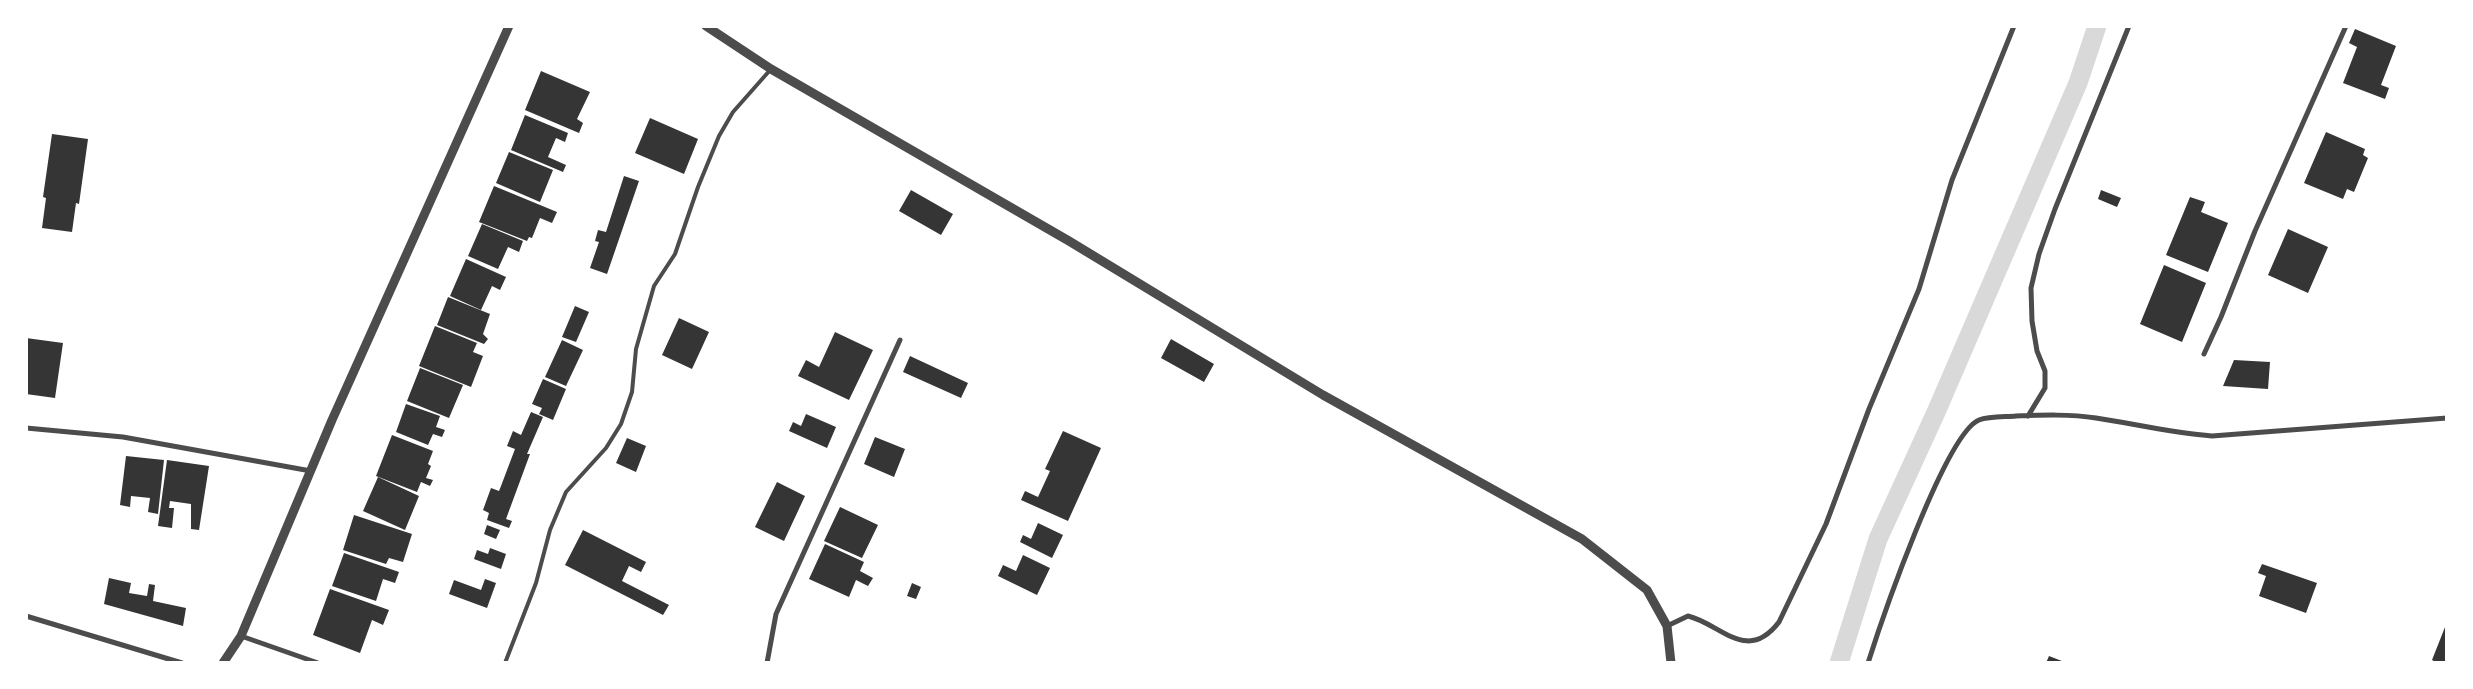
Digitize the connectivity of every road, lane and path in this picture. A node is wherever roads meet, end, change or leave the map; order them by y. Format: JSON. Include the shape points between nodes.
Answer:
{"nodes":[{"id":1,"x":509,"y":26,"type":"edge"},
{"id":2,"x":706,"y":26,"type":"edge"},
{"id":3,"x":2014,"y":26,"type":"edge"},
{"id":4,"x":2129,"y":26,"type":"edge"},
{"id":5,"x":2346,"y":26,"type":"edge"},
{"id":6,"x":771,"y":69,"type":"junction"},
{"id":7,"x":900,"y":340,"type":"dead end"},
{"id":8,"x":2204,"y":354,"type":"dead end"},
{"id":9,"x":2028,"y":416,"type":"junction"},
{"id":10,"x":2447,"y":418,"type":"edge"},
{"id":11,"x":26,"y":428,"type":"edge"},
{"id":12,"x":311,"y":471,"type":"junction"},
{"id":13,"x":26,"y":616,"type":"edge"},
{"id":14,"x":1666,"y":626,"type":"junction"},
{"id":15,"x":241,"y":636,"type":"junction"},
{"id":16,"x":182,"y":663,"type":"edge"},
{"id":17,"x":223,"y":663,"type":"edge"},
{"id":18,"x":318,"y":663,"type":"edge"},
{"id":19,"x":505,"y":663,"type":"edge"},
{"id":20,"x":767,"y":663,"type":"edge"},
{"id":21,"x":1671,"y":663,"type":"edge"},
{"id":22,"x":1868,"y":663,"type":"edge"}],
"edges":[{"from":1,"to":12,"type":"street"},
{"from":2,"to":6,"type":"street"},
{"from":3,"to":14,"type":"street","via":[[1952,180],[1919,289],[1826,524],[1779,622],[1770,634],[1752,641],[1730,638],[1688,616]]},
{"from":4,"to":9,"type":"street","via":[[2039,254],[2031,296],[2037,351],[2045,371],[2045,388]]},
{"from":5,"to":8,"type":"street"},
{"from":6,"to":14,"type":"street","via":[[1068,240],[1324,395],[1582,539],[1646,590]]},
{"from":6,"to":19,"type":"lane","via":[[732,112],[719,136],[675,254],[654,286],[636,349],[632,392],[620,424],[606,448],[566,492]]},
{"from":7,"to":20,"type":"street","via":[[776,614]]},
{"from":9,"to":10,"type":"street","via":[[2095,418],[2181,434],[2212,436]]},
{"from":9,"to":22,"type":"street","via":[[1978,420],[1962,434],[1902,564]]},
{"from":11,"to":12,"type":"street","via":[[123,437]]},
{"from":12,"to":15,"type":"street"},
{"from":13,"to":16,"type":"street"},
{"from":14,"to":21,"type":"street"},
{"from":15,"to":17,"type":"street"},
{"from":15,"to":18,"type":"street"}]}
